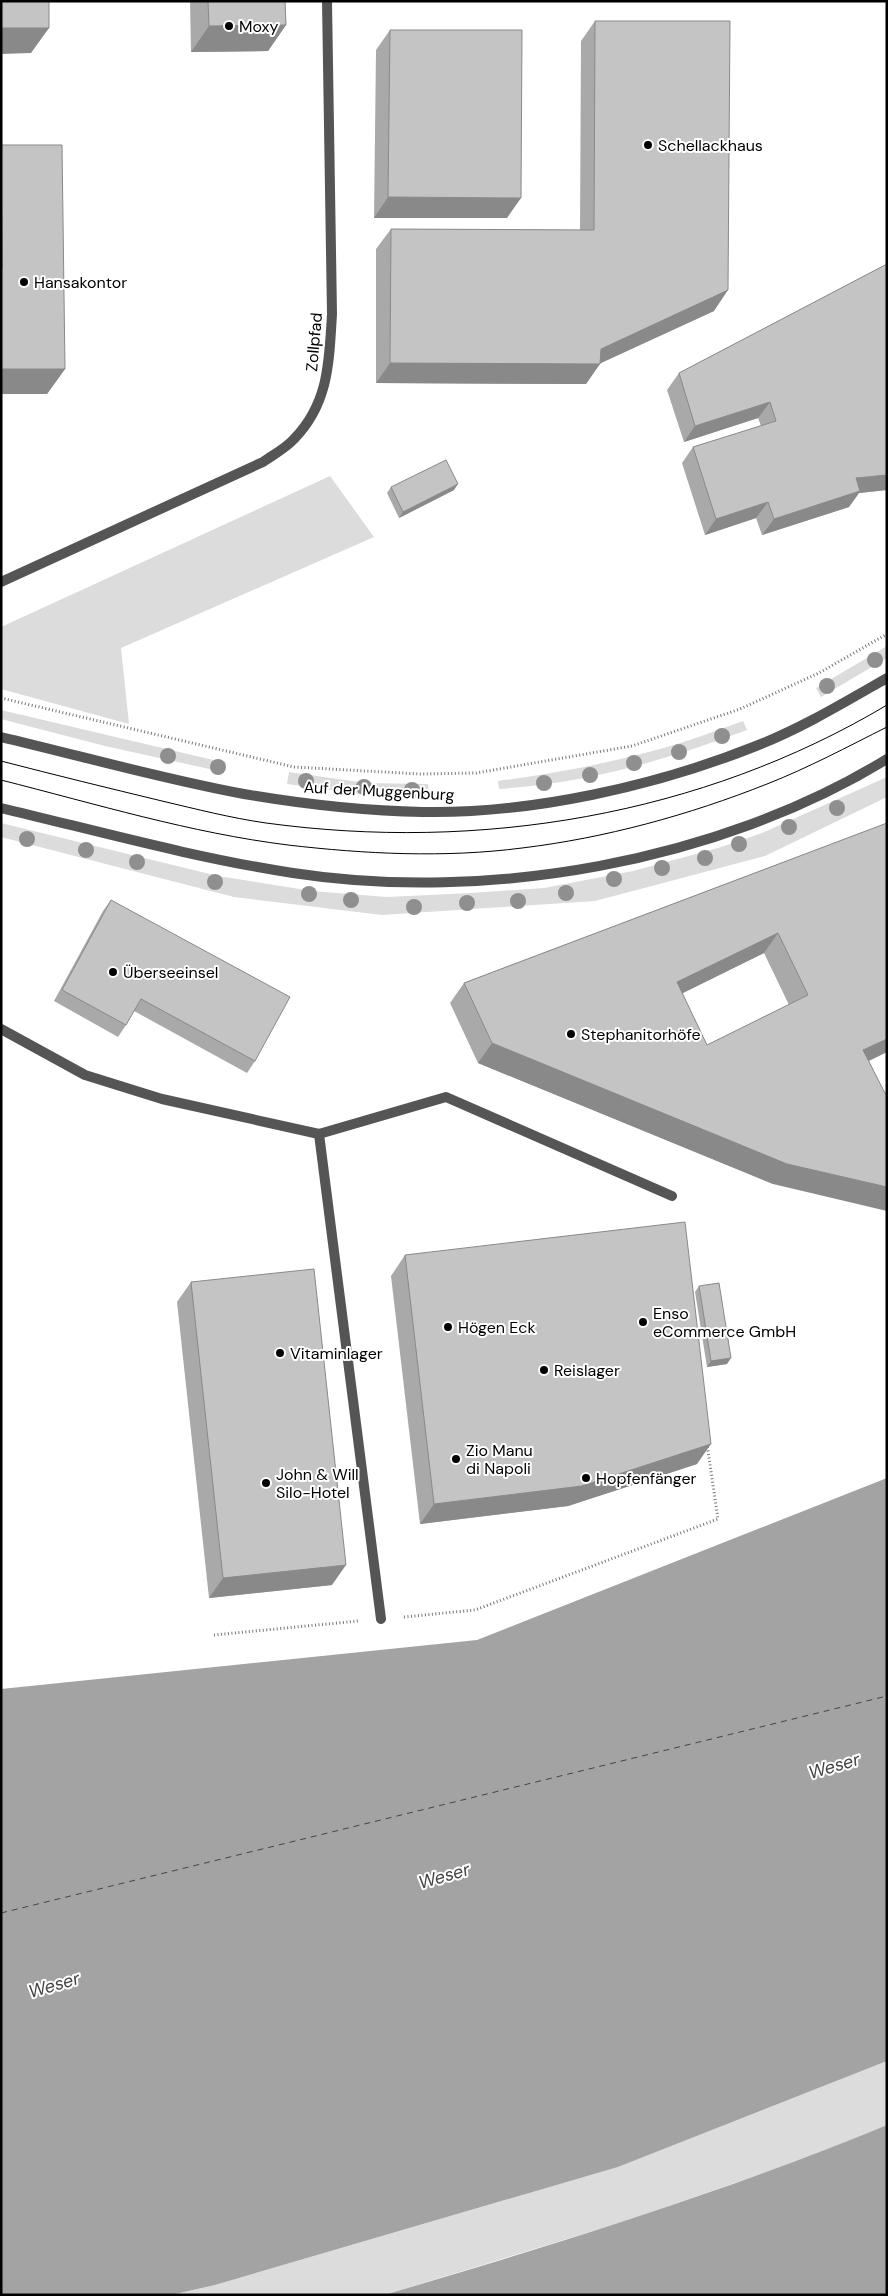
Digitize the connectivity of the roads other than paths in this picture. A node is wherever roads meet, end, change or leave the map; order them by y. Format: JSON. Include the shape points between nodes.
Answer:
{"nodes":[{"id":1,"x":327,"y":1,"type":"edge"},
{"id":2,"x":1,"y":582,"type":"edge"},
{"id":3,"x":887,"y":678,"type":"edge"},
{"id":4,"x":1,"y":737,"type":"edge"},
{"id":5,"x":887,"y":759,"type":"edge"},
{"id":6,"x":1,"y":808,"type":"edge"},
{"id":7,"x":1,"y":1028,"type":"edge"},
{"id":8,"x":319,"y":1134,"type":"junction"},
{"id":9,"x":672,"y":1196,"type":"dead end"},
{"id":10,"x":381,"y":1619,"type":"road end"}],
"edges":[{"from":1,"to":2,"type":"street","name":"Zollpfad","via":[[332,314],[329,364],[319,406],[294,440],[264,462]]},
{"from":3,"to":4,"type":"street","name":"Auf der Muggenburg","via":[[758,746],[694,769],[548,803],[472,811],[403,811],[244,794]]},
{"from":5,"to":6,"type":"street","via":[[816,797],[682,847],[612,864],[541,876],[480,881],[418,883],[294,874]]},
{"from":7,"to":8,"type":"street","via":[[85,1075],[162,1100]]},
{"from":8,"to":9,"type":"street","via":[[446,1097]]},
{"from":8,"to":10,"type":"street"}]}
